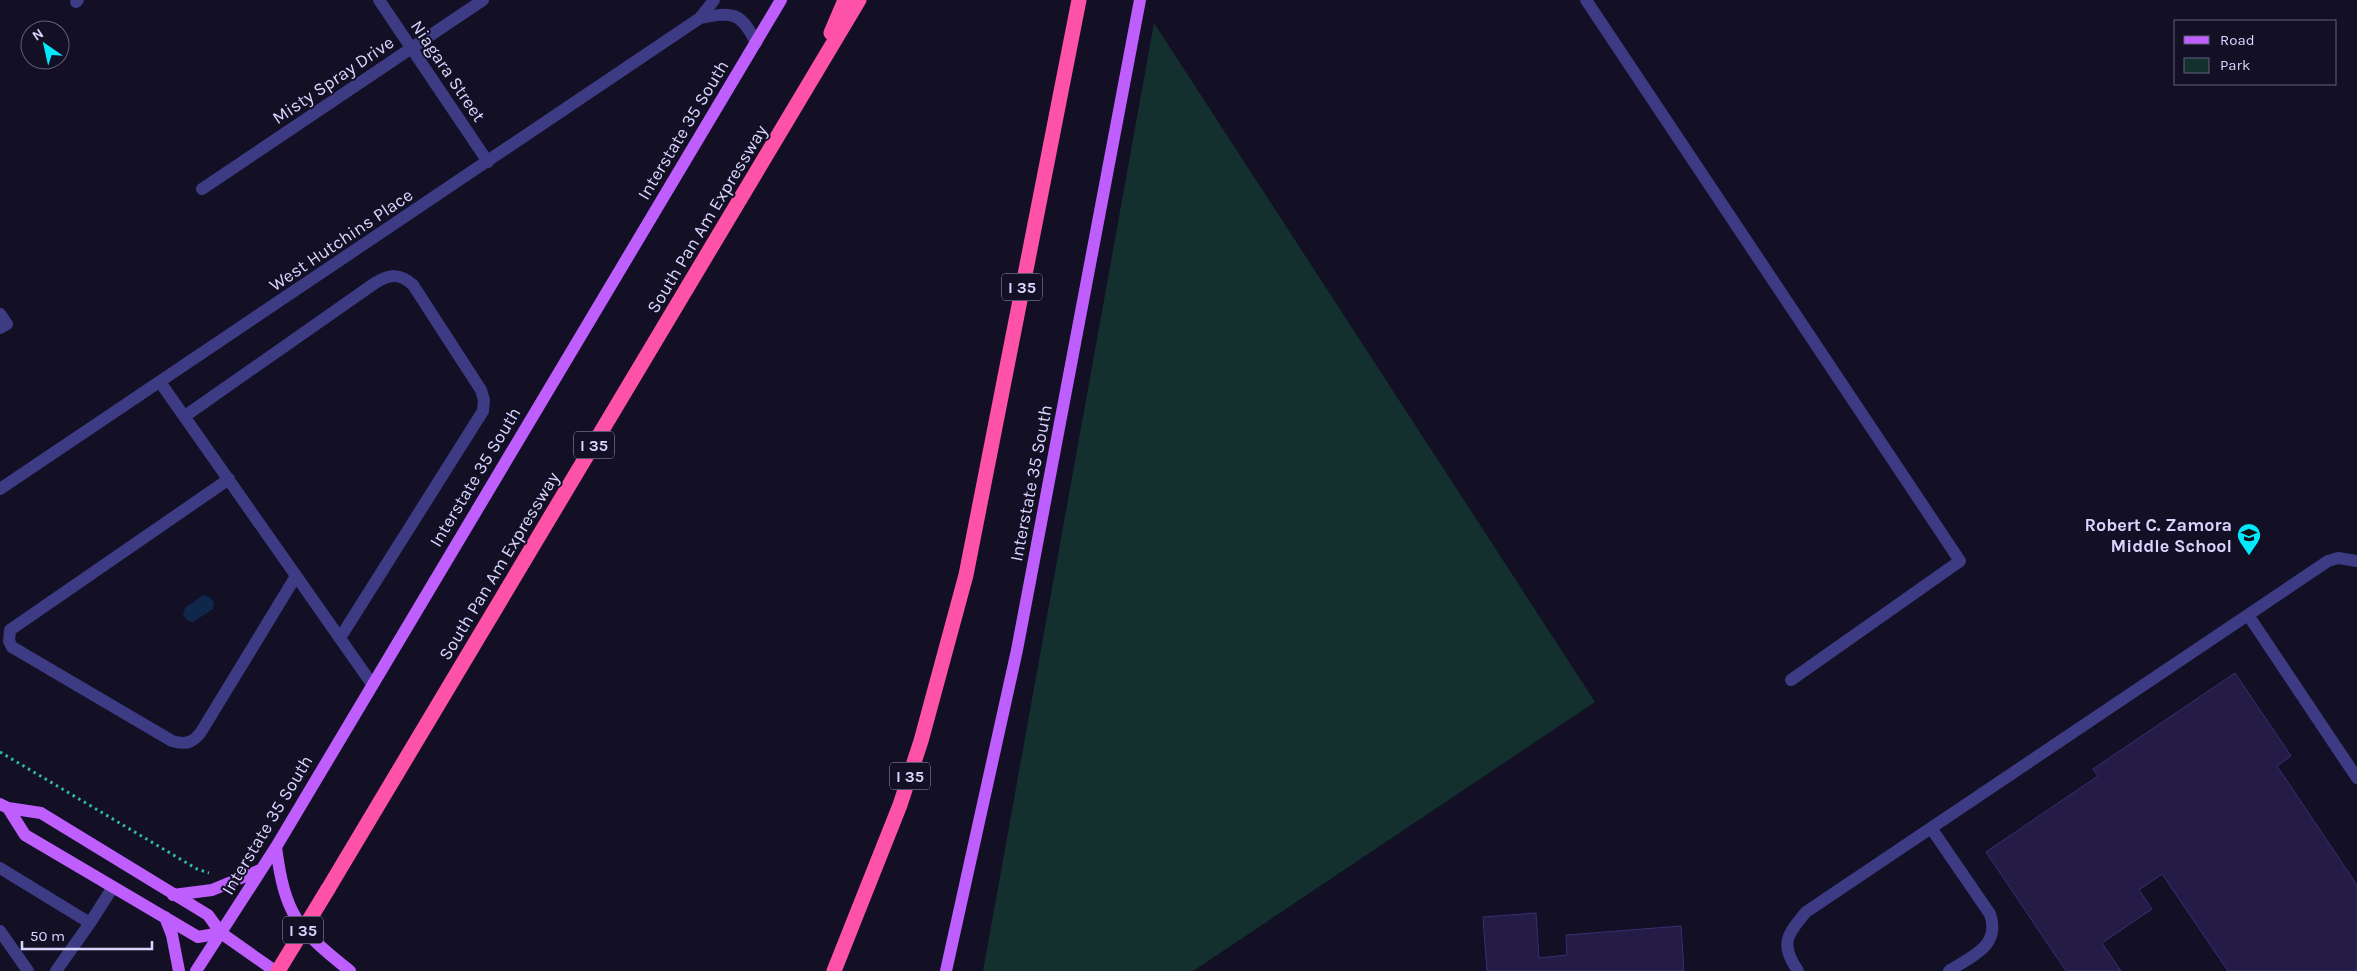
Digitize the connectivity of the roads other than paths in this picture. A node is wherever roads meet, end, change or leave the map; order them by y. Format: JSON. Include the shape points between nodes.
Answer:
{"nodes":[{"id":1,"x":379,"y":0,"type":"edge"},
{"id":2,"x":483,"y":0,"type":"edge"},
{"id":3,"x":714,"y":0,"type":"edge"},
{"id":4,"x":781,"y":0,"type":"edge"},
{"id":5,"x":844,"y":0,"type":"edge"},
{"id":6,"x":859,"y":0,"type":"edge"},
{"id":7,"x":1079,"y":0,"type":"edge"},
{"id":8,"x":1140,"y":0,"type":"edge"},
{"id":9,"x":1586,"y":0,"type":"edge"},
{"id":10,"x":700,"y":18,"type":"junction"},
{"id":11,"x":756,"y":43,"type":"junction"},
{"id":12,"x":412,"y":48,"type":"junction"},
{"id":13,"x":809,"y":84,"type":"junction"},
{"id":14,"x":488,"y":162,"type":"junction"},
{"id":15,"x":202,"y":189,"type":"dead end"},
{"id":16,"x":160,"y":382,"type":"junction"},
{"id":17,"x":184,"y":416,"type":"junction"},
{"id":18,"x":228,"y":479,"type":"junction"},
{"id":19,"x":0,"y":489,"type":"edge"},
{"id":20,"x":2357,"y":561,"type":"edge"},
{"id":21,"x":296,"y":576,"type":"junction"},
{"id":22,"x":2248,"y":615,"type":"junction"},
{"id":23,"x":340,"y":638,"type":"junction"},
{"id":24,"x":1791,"y":680,"type":"dead end"},
{"id":25,"x":372,"y":684,"type":"junction"},
{"id":26,"x":2357,"y":778,"type":"edge"},
{"id":27,"x":4,"y":806,"type":"edge"},
{"id":28,"x":1931,"y":828,"type":"junction"},
{"id":29,"x":276,"y":847,"type":"junction"},
{"id":30,"x":0,"y":868,"type":"edge"},
{"id":31,"x":262,"y":868,"type":"junction"},
{"id":32,"x":113,"y":887,"type":"junction"},
{"id":33,"x":173,"y":895,"type":"junction"},
{"id":34,"x":165,"y":917,"type":"junction"},
{"id":35,"x":90,"y":923,"type":"junction"},
{"id":36,"x":0,"y":931,"type":"edge"},
{"id":37,"x":221,"y":933,"type":"junction"},
{"id":38,"x":28,"y":971,"type":"edge"},
{"id":39,"x":56,"y":971,"type":"edge"},
{"id":40,"x":179,"y":971,"type":"edge"},
{"id":41,"x":196,"y":971,"type":"edge"},
{"id":42,"x":276,"y":971,"type":"edge"},
{"id":43,"x":350,"y":971,"type":"edge"},
{"id":44,"x":834,"y":971,"type":"edge"},
{"id":45,"x":946,"y":971,"type":"edge"},
{"id":46,"x":1798,"y":971,"type":"edge"},
{"id":47,"x":1950,"y":971,"type":"edge"}],
"edges":[{"from":1,"to":12,"type":"street","name":"Niagara Street"},
{"from":2,"to":12,"type":"street","name":"Misty Spray Drive"},
{"from":3,"to":10,"type":"street","name":"West Hutchins Place"},
{"from":4,"to":11,"type":"main road","name":"Interstate 35 South"},
{"from":5,"to":13,"type":"highway"},
{"from":6,"to":13,"type":"highway","name":"South Pan Am Expressway","number":"I 35"},
{"from":7,"to":44,"type":"highway","number":"I 35","via":[[966,575],[900,805]]},
{"from":8,"to":45,"type":"main road","name":"Interstate 35 South","via":[[1017,650]]},
{"from":9,"to":24,"type":"street","via":[[1960,561]]},
{"from":10,"to":11,"type":"street","name":"West Hutchins Place","via":[[726,13],[740,18]]},
{"from":10,"to":14,"type":"street","name":"West Hutchins Place"},
{"from":11,"to":25,"type":"main road","name":"Interstate 35 South"},
{"from":12,"to":14,"type":"street","name":"Niagara Street"},
{"from":12,"to":15,"type":"street","name":"Misty Spray Drive"},
{"from":13,"to":42,"type":"highway","name":"South Pan Am Expressway","number":"I 35","bridge":true},
{"from":14,"to":16,"type":"street","name":"West Hutchins Place"},
{"from":16,"to":17,"type":"street"},
{"from":16,"to":19,"type":"street","name":"West Hutchins Place"},
{"from":17,"to":18,"type":"street"},
{"from":17,"to":23,"type":"street","via":[[375,283],[394,275],[402,276],[413,285],[481,390],[483,411]]},
{"from":18,"to":21,"type":"street"},
{"from":18,"to":21,"type":"street","via":[[10,630],[12,647],[172,741],[188,743],[196,740]]},
{"from":20,"to":22,"type":"street","via":[[2338,558],[2328,561]]},
{"from":21,"to":23,"type":"street"},
{"from":22,"to":26,"type":"street"},
{"from":22,"to":28,"type":"street"},
{"from":23,"to":25,"type":"street"},
{"from":25,"to":29,"type":"main road","name":"Interstate 35 South"},
{"from":27,"to":32,"type":"main road","via":[[25,835]]},
{"from":27,"to":33,"type":"main road","via":[[41,813]]},
{"from":28,"to":46,"type":"street","via":[[1806,912],[1792,931],[1787,946],[1787,955]]},
{"from":28,"to":47,"type":"street","via":[[1990,914],[1994,925],[1986,946]]},
{"from":29,"to":31,"type":"main road","name":"Interstate 35 South"},
{"from":29,"to":43,"type":"main road","via":[[281,883],[297,923]]},
{"from":30,"to":35,"type":"street"},
{"from":31,"to":33,"type":"main road","via":[[212,890]]},
{"from":31,"to":37,"type":"main road","name":"Interstate 35 South"},
{"from":32,"to":34,"type":"main road"},
{"from":32,"to":35,"type":"street"},
{"from":33,"to":37,"type":"main road","via":[[210,917]]},
{"from":34,"to":37,"type":"main road","via":[[198,937]]},
{"from":34,"to":40,"type":"main road"},
{"from":35,"to":39,"type":"street"},
{"from":36,"to":38,"type":"street"},
{"from":37,"to":41,"type":"main road","name":"Interstate 35 South"},
{"from":37,"to":42,"type":"main road"}]}
